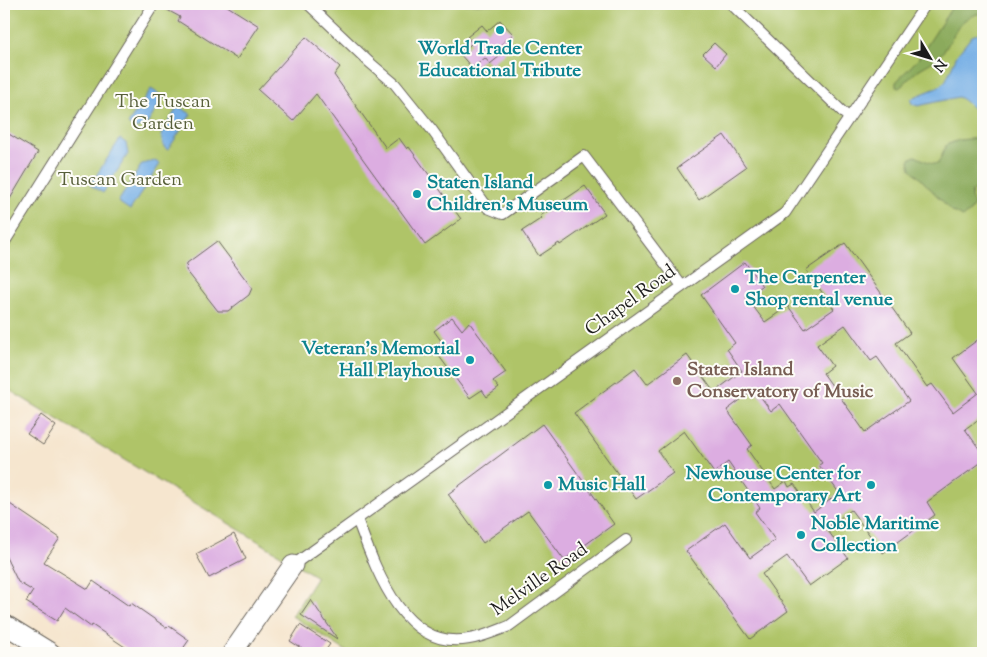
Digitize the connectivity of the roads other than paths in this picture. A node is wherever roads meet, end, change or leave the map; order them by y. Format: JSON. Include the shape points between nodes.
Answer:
{"nodes":[{"id":1,"x":154,"y":4,"type":"edge"},
{"id":2,"x":308,"y":4,"type":"edge"},
{"id":3,"x":731,"y":4,"type":"edge"},
{"id":4,"x":926,"y":4,"type":"edge"},
{"id":5,"x":849,"y":118,"type":"junction"},
{"id":6,"x":4,"y":243,"type":"edge"},
{"id":7,"x":682,"y":286,"type":"junction"},
{"id":8,"x":358,"y":519,"type":"junction"},
{"id":9,"x":626,"y":540,"type":"dead end"},
{"id":10,"x":293,"y":565,"type":"joint"},
{"id":11,"x":4,"y":624,"type":"edge"},
{"id":12,"x":51,"y":653,"type":"edge"},
{"id":13,"x":232,"y":653,"type":"edge"}],
"edges":[{"from":1,"to":6,"type":"lane"},
{"from":2,"to":7,"type":"lane","via":[[395,84],[488,208],[503,214],[584,156]]},
{"from":3,"to":5,"type":"lane"},
{"from":4,"to":5,"type":"lane","name":"Chapel Road"},
{"from":5,"to":7,"type":"lane","name":"Chapel Road","via":[[784,213]]},
{"from":7,"to":8,"type":"lane","name":"Chapel Road"},
{"from":8,"to":9,"type":"lane","name":"Melville Road","via":[[374,564],[405,615],[418,628],[452,640],[468,640],[509,626]]},
{"from":8,"to":10,"type":"lane","name":"Chapel Road"},
{"from":10,"to":13,"type":"street"},
{"from":11,"to":12,"type":"street"}]}
